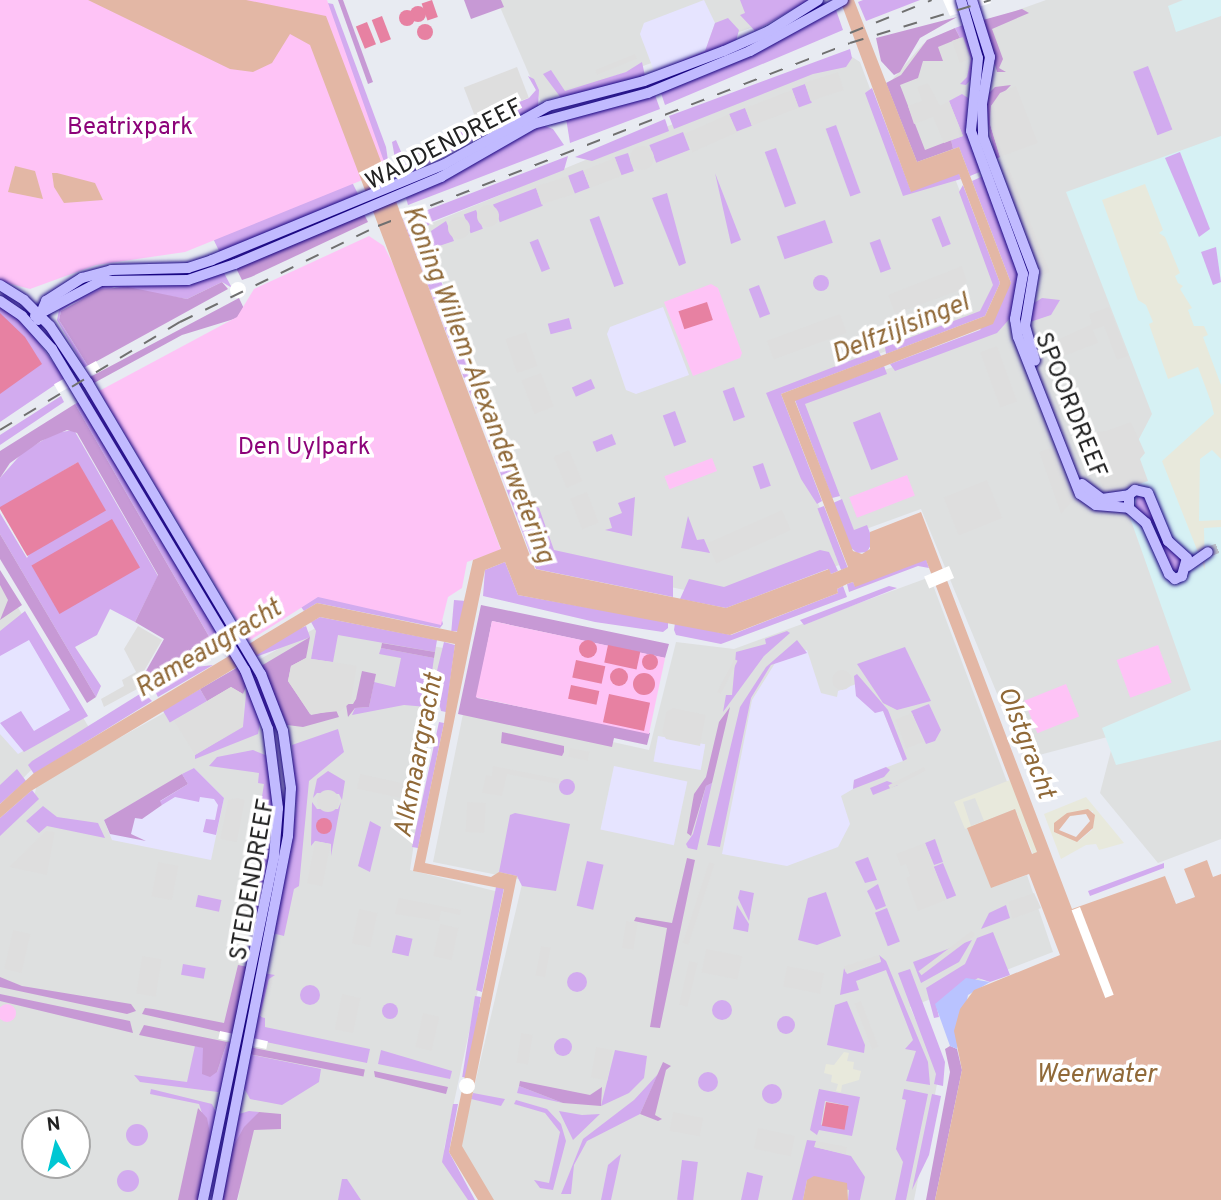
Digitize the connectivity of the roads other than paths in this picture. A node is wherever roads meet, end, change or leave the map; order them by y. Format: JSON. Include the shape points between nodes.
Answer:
{"nodes":[{"id":1,"x":818,"y":0,"type":"edge"},
{"id":2,"x":843,"y":0,"type":"edge"},
{"id":3,"x":961,"y":0,"type":"edge"},
{"id":4,"x":972,"y":0,"type":"edge"},
{"id":5,"x":662,"y":81,"type":"junction"},
{"id":6,"x":988,"y":161,"type":"junction"},
{"id":7,"x":993,"y":174,"type":"junction"},
{"id":8,"x":356,"y":207,"type":"junction"},
{"id":9,"x":0,"y":285,"type":"edge"},
{"id":10,"x":0,"y":301,"type":"edge"},
{"id":11,"x":25,"y":302,"type":"junction"},
{"id":12,"x":50,"y":305,"type":"junction"},
{"id":13,"x":39,"y":315,"type":"junction"},
{"id":14,"x":22,"y":316,"type":"junction"},
{"id":15,"x":54,"y":331,"type":"junction"},
{"id":16,"x":39,"y":333,"type":"junction"},
{"id":17,"x":1129,"y":495,"type":"junction"},
{"id":18,"x":1129,"y":508,"type":"junction"},
{"id":19,"x":203,"y":1200,"type":"edge"},
{"id":20,"x":217,"y":1200,"type":"edge"}],
"edges":[{"from":1,"to":5,"type":"main road","name":"WADDENDREEF","via":[[769,31]]},
{"from":2,"to":5,"type":"main road","name":"WADDENDREEF","via":[[773,41]]},
{"from":3,"to":6,"type":"main road","name":"SPOORDREEF","via":[[977,47],[970,114]]},
{"from":4,"to":6,"type":"main road","name":"SPOORDREEF","via":[[988,44],[981,118]]},
{"from":5,"to":8,"type":"main road","name":"WADDENDREEF","via":[[648,93],[533,124],[415,189]]},
{"from":5,"to":8,"type":"main road","name":"WADDENDREEF","via":[[644,81],[548,106]]},
{"from":6,"to":7,"type":"main road","name":"SPOORDREEF"},
{"from":7,"to":17,"type":"main road","name":"SPOORDREEF","via":[[1034,272],[1025,332],[1080,481],[1102,499]]},
{"from":7,"to":18,"type":"main road","name":"SPOORDREEF","via":[[1023,274],[1016,315],[1018,337],[1075,484],[1091,503]]},
{"from":8,"to":12,"type":"main road","name":"WADDENDREEF","via":[[214,266],[130,267],[98,273]]},
{"from":9,"to":11,"type":"main road","name":"STEDENDREEF"},
{"from":10,"to":14,"type":"main road","name":"STEDENDREEF"},
{"from":11,"to":12,"type":"main road"},
{"from":11,"to":13,"type":"main road","name":"STEDENDREEF"},
{"from":12,"to":13,"type":"main road","name":"WADDENDREEF"},
{"from":12,"to":15,"type":"main road"},
{"from":13,"to":14,"type":"main road","name":"WADDENDREEF"},
{"from":13,"to":15,"type":"main road","name":"STEDENDREEF"},
{"from":13,"to":16,"type":"main road"},
{"from":14,"to":16,"type":"main road","name":"STEDENDREEF"},
{"from":15,"to":20,"type":"main road","name":"STEDENDREEF","via":[[256,664],[283,731],[292,810]]},
{"from":16,"to":19,"type":"main road","name":"STEDENDREEF","via":[[245,670],[268,729],[277,832]]},
{"from":17,"to":18,"type":"main road"},
{"from":17,"to":18,"type":"main road","via":[[1135,490],[1148,494],[1168,541],[1187,561],[1182,576],[1171,576],[1146,523]]}]}
